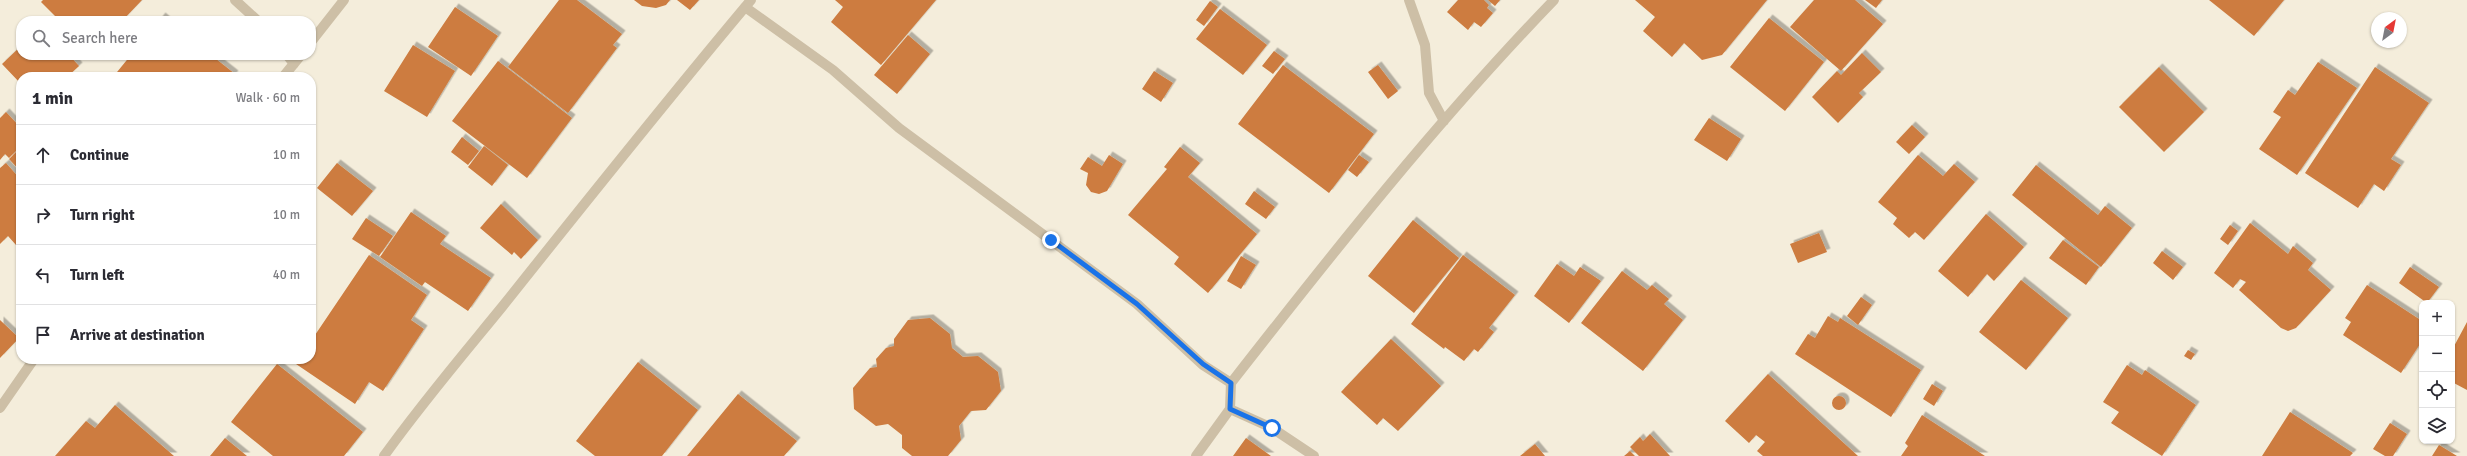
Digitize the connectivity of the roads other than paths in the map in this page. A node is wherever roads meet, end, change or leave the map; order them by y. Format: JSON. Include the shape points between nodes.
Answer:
{"nodes":[{"id":1,"x":235,"y":0,"type":"edge"},
{"id":2,"x":344,"y":0,"type":"edge"},
{"id":3,"x":1409,"y":0,"type":"edge"},
{"id":4,"x":1554,"y":0,"type":"edge"},
{"id":5,"x":748,"y":3,"type":"edge"},
{"id":6,"x":253,"y":16,"type":"edge"},
{"id":7,"x":316,"y":36,"type":"edge"},
{"id":8,"x":291,"y":60,"type":"edge"},
{"id":9,"x":297,"y":60,"type":"edge"},
{"id":10,"x":294,"y":64,"type":"junction"},
{"id":11,"x":287,"y":72,"type":"edge"},
{"id":12,"x":1444,"y":121,"type":"junction"},
{"id":13,"x":31,"y":364,"type":"edge"},
{"id":14,"x":1231,"y":383,"type":"junction"},
{"id":15,"x":0,"y":408,"type":"edge"},
{"id":16,"x":1230,"y":409,"type":"junction"},
{"id":17,"x":384,"y":456,"type":"edge"},
{"id":18,"x":1196,"y":456,"type":"edge"},
{"id":19,"x":1314,"y":456,"type":"edge"}],
"edges":[{"from":1,"to":6,"type":"street"},
{"from":2,"to":7,"type":"street"},
{"from":3,"to":12,"type":"street","via":[[1425,45],[1429,93]]},
{"from":4,"to":12,"type":"street"},
{"from":5,"to":14,"type":"street","via":[[833,70],[899,128],[1137,304],[1203,364]]},
{"from":5,"to":17,"type":"street","via":[[617,160],[420,406]]},
{"from":8,"to":10,"type":"street"},
{"from":9,"to":10,"type":"street"},
{"from":10,"to":11,"type":"street"},
{"from":12,"to":14,"type":"street","via":[[1324,264]]},
{"from":13,"to":15,"type":"street"},
{"from":14,"to":16,"type":"street"},
{"from":16,"to":18,"type":"street"},
{"from":16,"to":19,"type":"street","via":[[1272,428]]}]}
